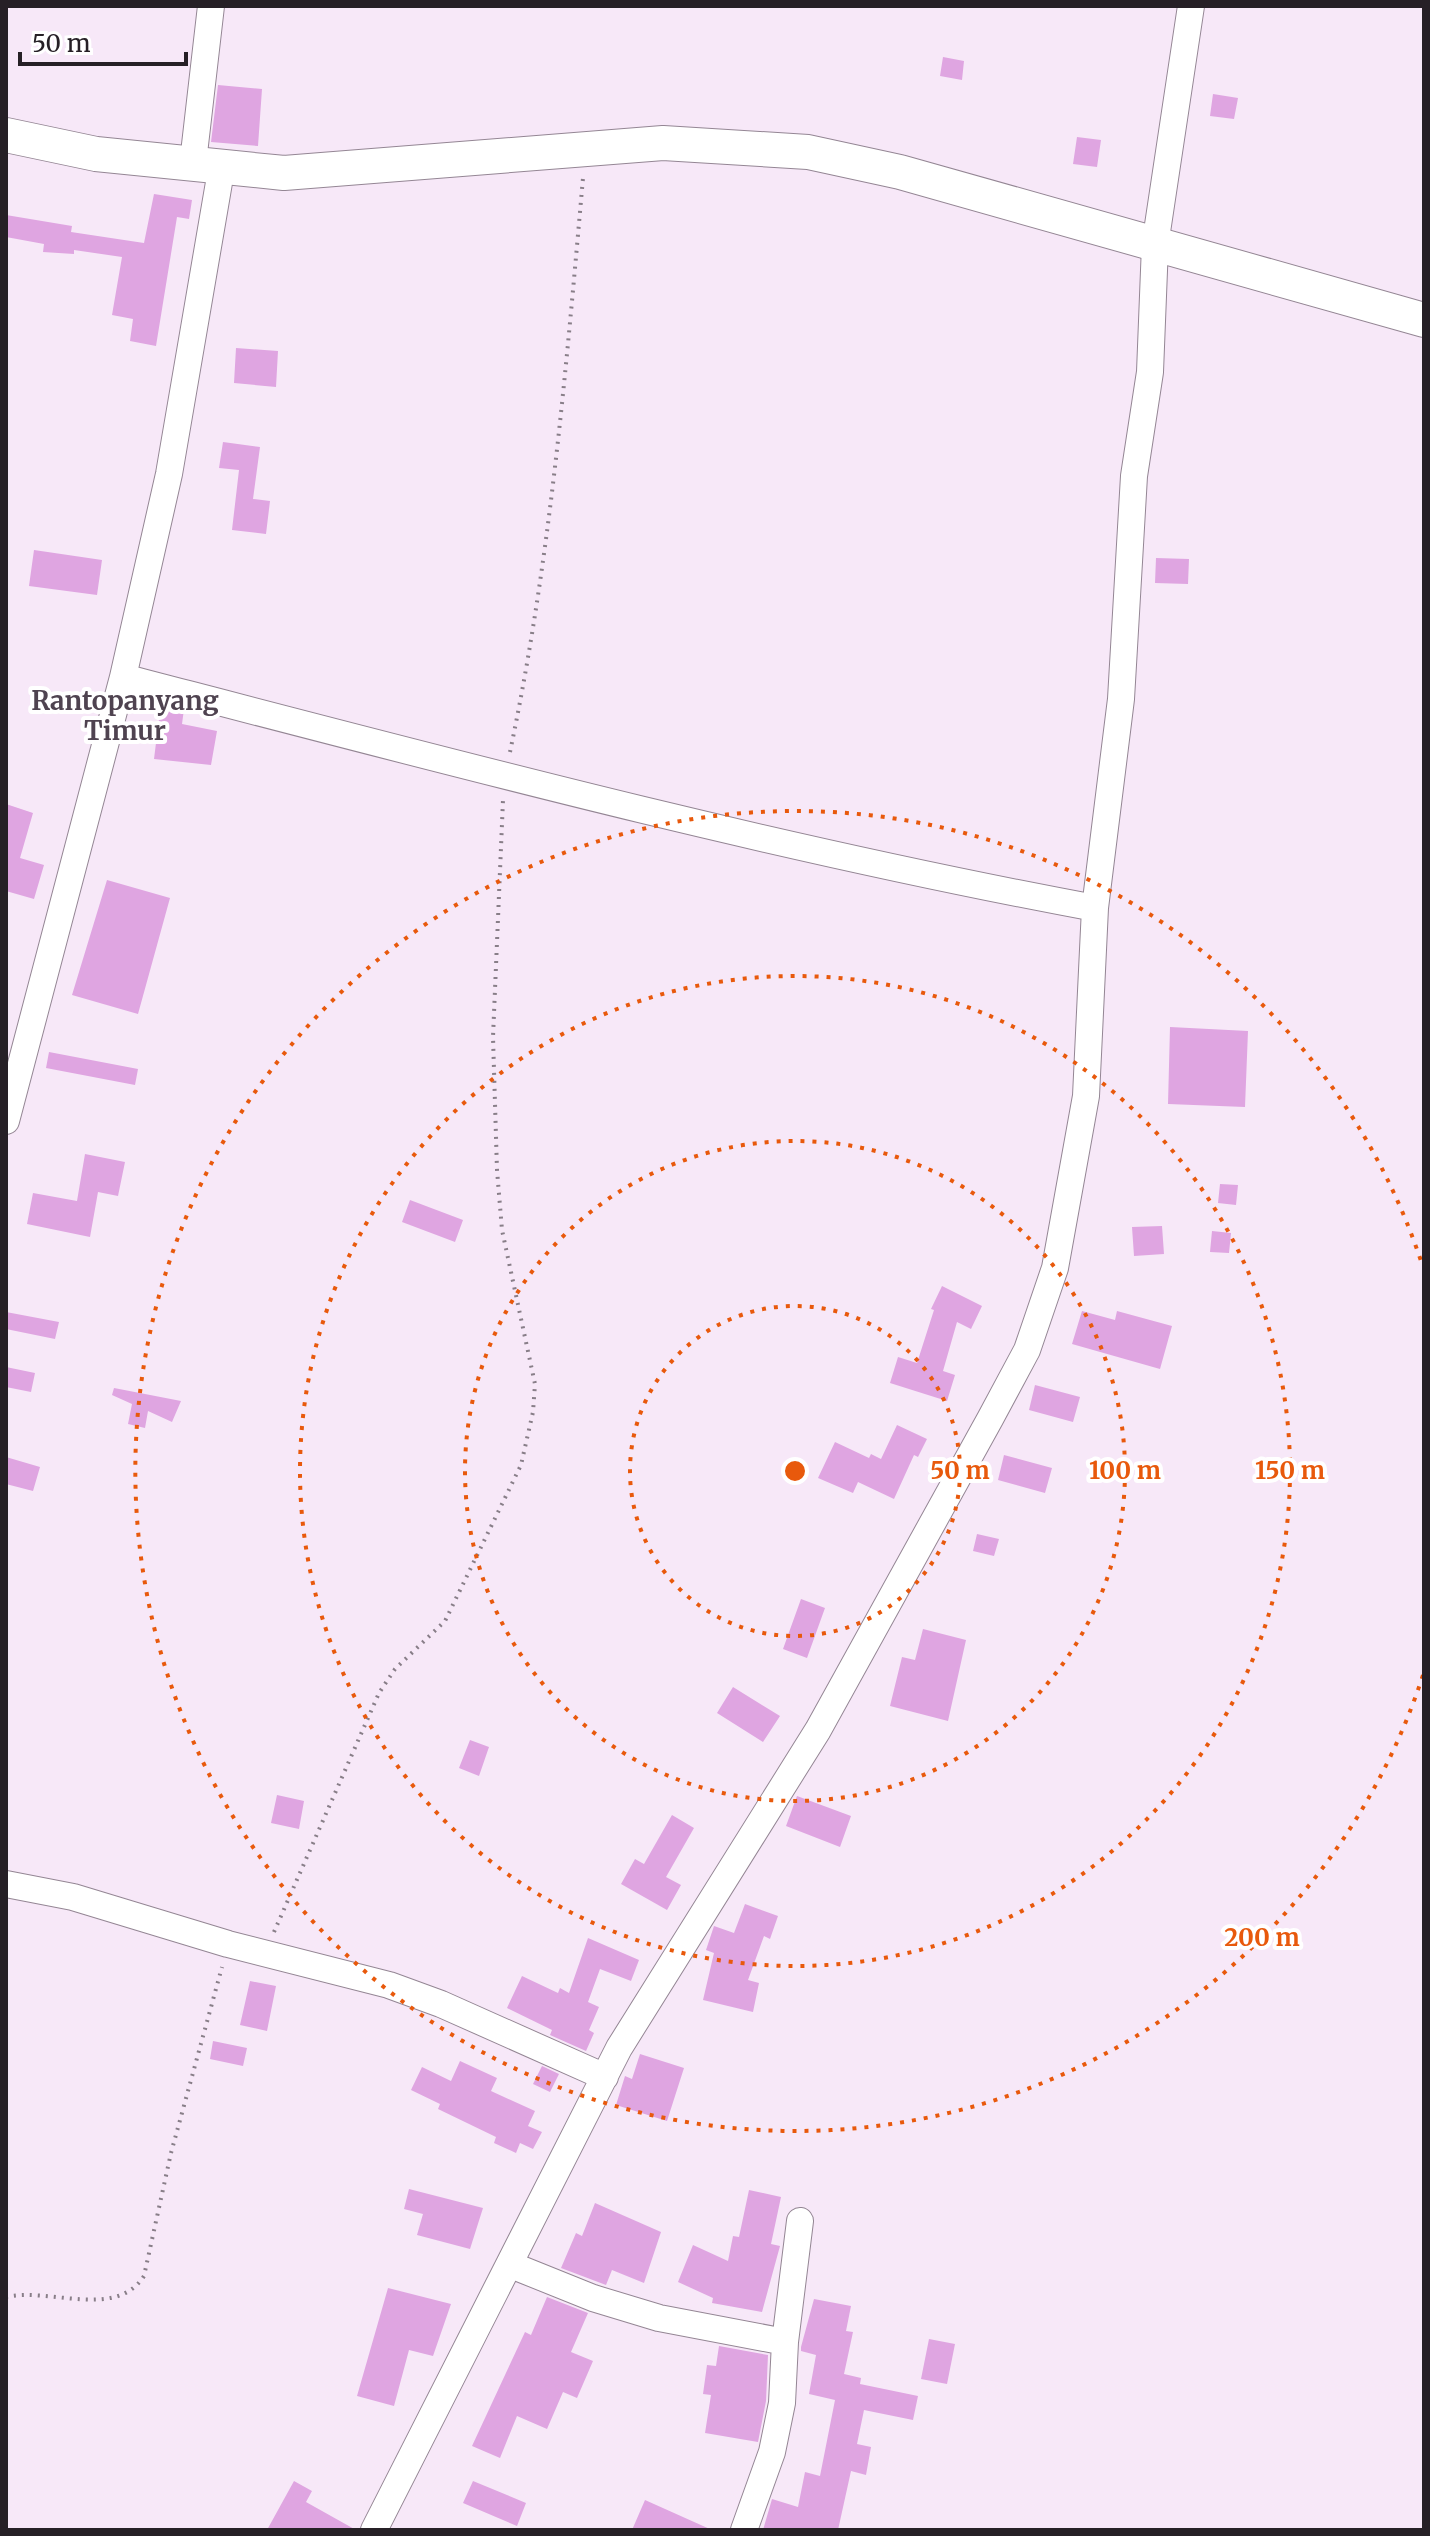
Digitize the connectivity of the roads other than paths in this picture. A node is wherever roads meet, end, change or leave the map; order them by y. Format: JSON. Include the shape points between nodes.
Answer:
{"nodes":[{"id":1,"x":211,"y":6,"type":"edge"},
{"id":2,"x":1191,"y":6,"type":"edge"},
{"id":3,"x":6,"y":135,"type":"edge"},
{"id":4,"x":208,"y":164,"type":"junction"},
{"id":5,"x":1155,"y":245,"type":"junction"},
{"id":6,"x":1424,"y":320,"type":"edge"},
{"id":7,"x":123,"y":677,"type":"junction"},
{"id":8,"x":1095,"y":908,"type":"junction"},
{"id":9,"x":6,"y":1121,"type":"edge"},
{"id":10,"x":6,"y":1884,"type":"edge"},
{"id":11,"x":605,"y":2077,"type":"junction"},
{"id":12,"x":800,"y":2221,"type":"dead end"},
{"id":13,"x":511,"y":2265,"type":"junction"},
{"id":14,"x":785,"y":2342,"type":"junction"},
{"id":15,"x":374,"y":2530,"type":"edge"},
{"id":16,"x":744,"y":2530,"type":"edge"}],
"edges":[{"from":1,"to":4,"type":"street"},
{"from":2,"to":5,"type":"street"},
{"from":3,"to":4,"type":"main road","via":[[96,154]]},
{"from":4,"to":5,"type":"main road","via":[[284,173],[663,143],[808,152],[900,172]]},
{"from":4,"to":7,"type":"street","via":[[169,474]]},
{"from":5,"to":6,"type":"main road"},
{"from":5,"to":8,"type":"street","via":[[1150,372],[1134,476],[1121,699]]},
{"from":7,"to":8,"type":"street","via":[[909,873]]},
{"from":7,"to":9,"type":"street"},
{"from":8,"to":11,"type":"street","via":[[1086,1096],[1055,1268],[1027,1350],[818,1730]]},
{"from":10,"to":11,"type":"street","via":[[73,1897],[428,1999]]},
{"from":11,"to":13,"type":"street"},
{"from":12,"to":14,"type":"street"},
{"from":13,"to":14,"type":"street","via":[[659,2318]]},
{"from":13,"to":15,"type":"street"},
{"from":14,"to":16,"type":"street","via":[[782,2403],[772,2452]]}]}
